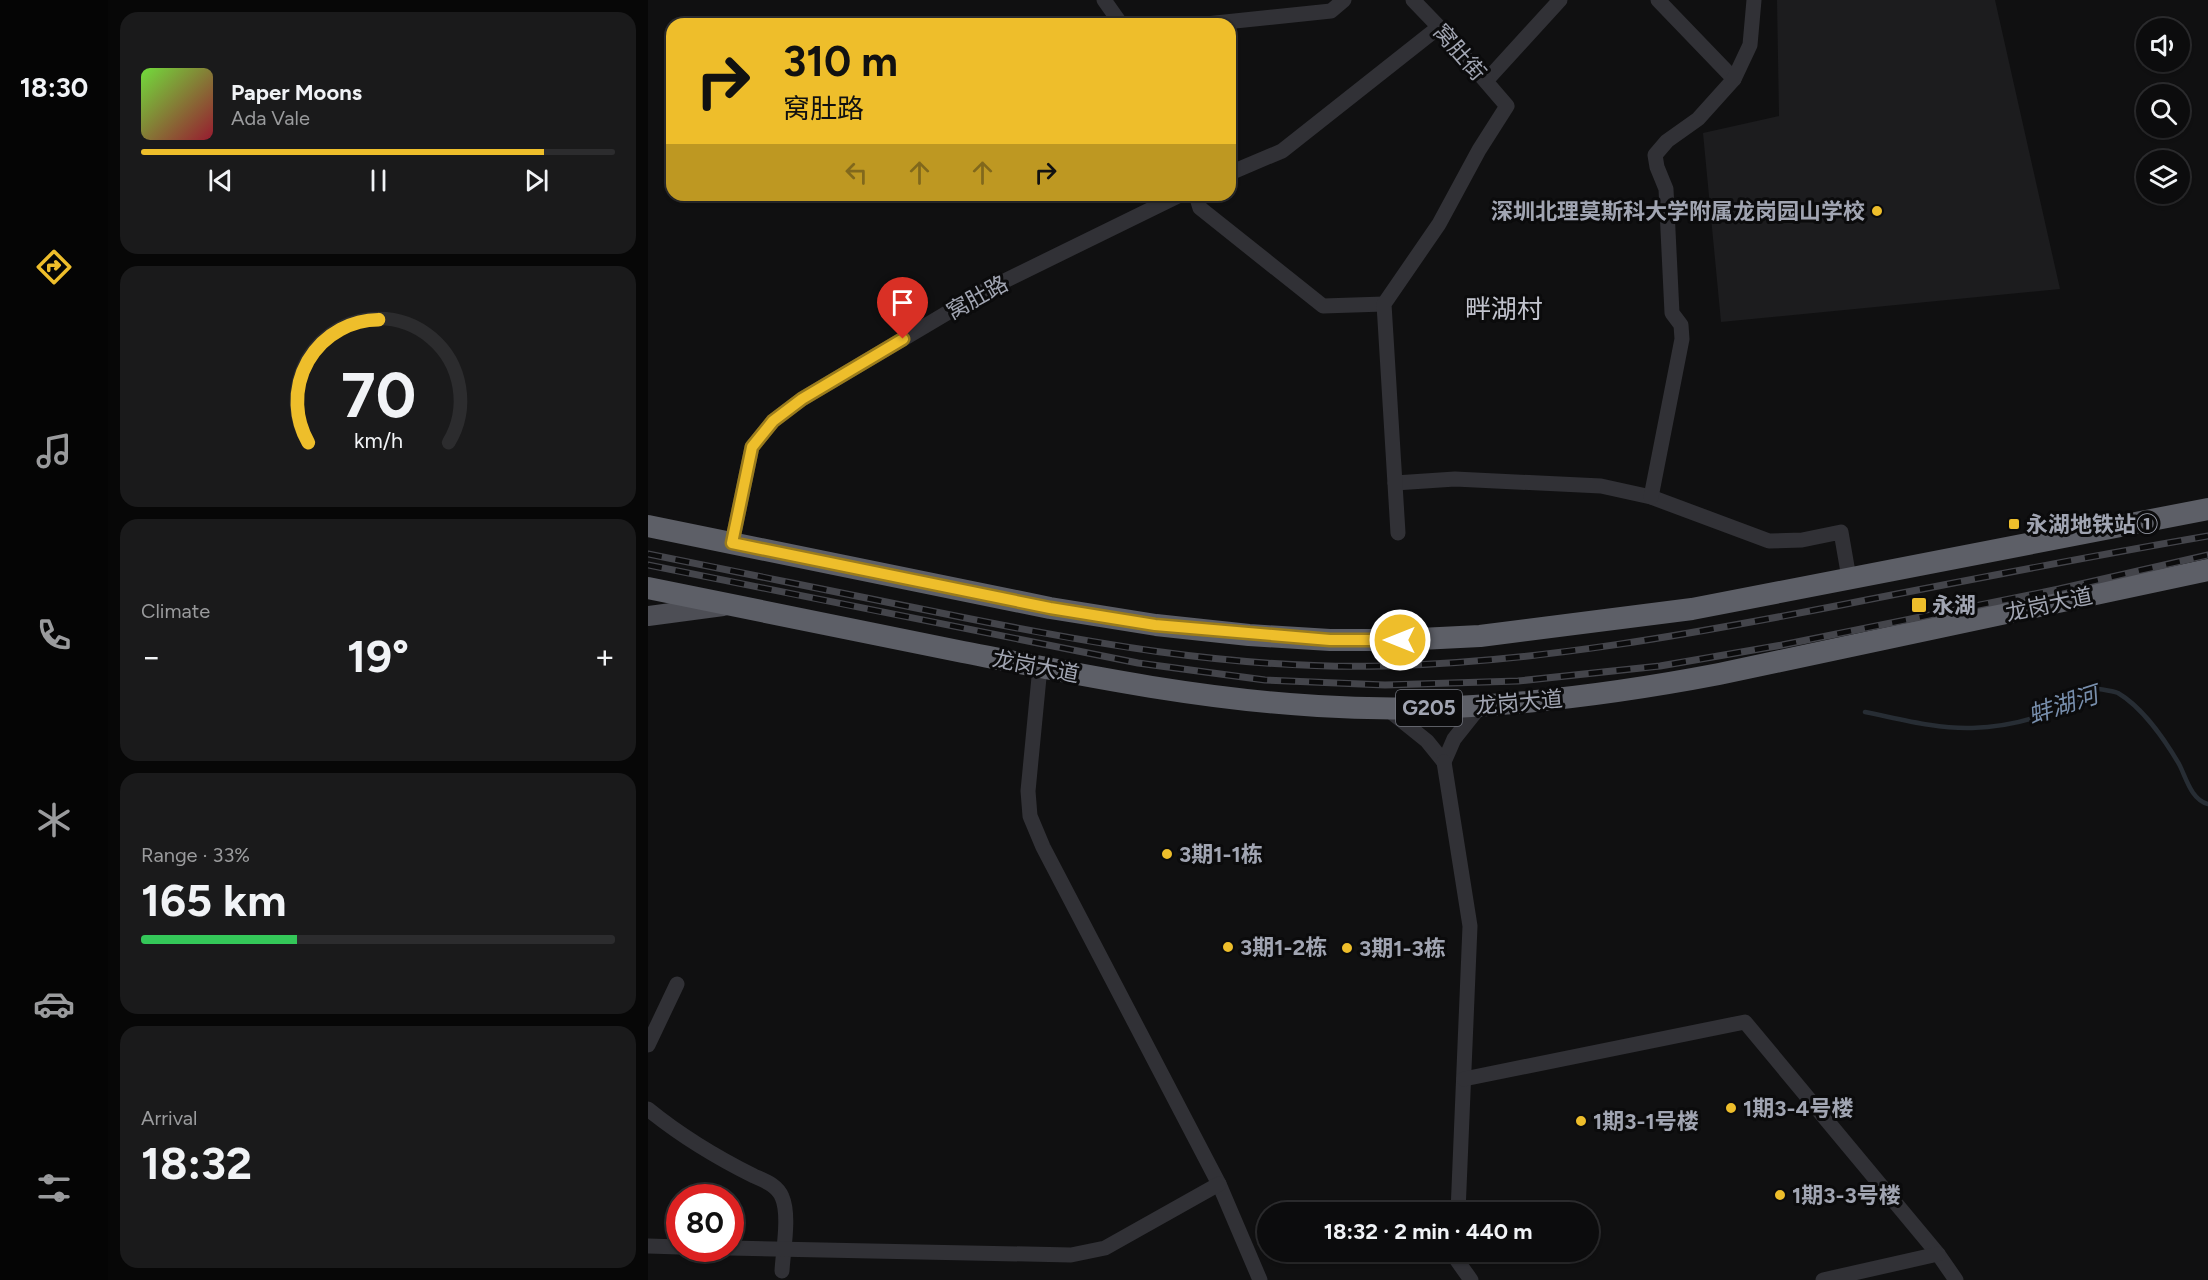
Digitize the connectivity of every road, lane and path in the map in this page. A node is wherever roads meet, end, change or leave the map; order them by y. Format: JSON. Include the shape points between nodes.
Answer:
{"nodes":[{"id":1,"x":1104,"y":0,"type":"edge"},
{"id":2,"x":1344,"y":0,"type":"edge"},
{"id":3,"x":1413,"y":0,"type":"edge"},
{"id":4,"x":1560,"y":0,"type":"edge"},
{"id":5,"x":1658,"y":0,"type":"edge"},
{"id":6,"x":1754,"y":0,"type":"edge"},
{"id":7,"x":1117,"y":18,"type":"edge"},
{"id":8,"x":1236,"y":21,"type":"edge"},
{"id":9,"x":1439,"y":27,"type":"junction"},
{"id":10,"x":1734,"y":79,"type":"junction"},
{"id":11,"x":1486,"y":81,"type":"junction"},
{"id":12,"x":1236,"y":171,"type":"edge"},
{"id":13,"x":1168,"y":201,"type":"edge"},
{"id":14,"x":1198,"y":201,"type":"edge"},
{"id":15,"x":1384,"y":304,"type":"junction"},
{"id":16,"x":1395,"y":483,"type":"junction"},
{"id":17,"x":1651,"y":497,"type":"junction"},
{"id":18,"x":2208,"y":509,"type":"edge"},
{"id":19,"x":648,"y":526,"type":"edge"},
{"id":20,"x":1398,"y":532,"type":"dead end"},
{"id":21,"x":732,"y":543,"type":"junction"},
{"id":22,"x":2208,"y":570,"type":"edge"},
{"id":23,"x":1849,"y":578,"type":"junction"},
{"id":24,"x":648,"y":588,"type":"edge"},
{"id":25,"x":730,"y":604,"type":"junction"},
{"id":26,"x":648,"y":616,"type":"edge"},
{"id":27,"x":1040,"y":667,"type":"junction"},
{"id":28,"x":1481,"y":705,"type":"junction"},
{"id":29,"x":1386,"y":708,"type":"junction"},
{"id":30,"x":1444,"y":762,"type":"junction"},
{"id":31,"x":677,"y":984,"type":"dead end"},
{"id":32,"x":648,"y":1045,"type":"edge"},
{"id":33,"x":1464,"y":1079,"type":"junction"},
{"id":34,"x":648,"y":1109,"type":"edge"},
{"id":35,"x":1219,"y":1185,"type":"junction"},
{"id":36,"x":1458,"y":1202,"type":"edge"},
{"id":37,"x":648,"y":1246,"type":"edge"},
{"id":38,"x":666,"y":1247,"type":"edge"},
{"id":39,"x":744,"y":1248,"type":"edge"},
{"id":40,"x":784,"y":1249,"type":"junction"},
{"id":41,"x":1938,"y":1254,"type":"junction"},
{"id":42,"x":1458,"y":1262,"type":"edge"},
{"id":43,"x":783,"y":1271,"type":"dead end"},
{"id":44,"x":1260,"y":1280,"type":"edge"},
{"id":45,"x":1471,"y":1280,"type":"edge"},
{"id":46,"x":1823,"y":1280,"type":"edge"},
{"id":47,"x":1956,"y":1280,"type":"edge"}],
"edges":[{"from":1,"to":7,"type":"street"},
{"from":2,"to":8,"type":"street","via":[[1331,11]]},
{"from":3,"to":9,"type":"street","name":"窝肚街"},
{"from":4,"to":11,"type":"street"},
{"from":5,"to":10,"type":"street"},
{"from":6,"to":10,"type":"street","via":[[1750,45]]},
{"from":9,"to":11,"type":"street","name":"窝肚街"},
{"from":9,"to":12,"type":"street","via":[[1282,152]]},
{"from":10,"to":17,"type":"street","via":[[1698,119],[1666,141],[1654,155],[1666,189],[1672,313],[1681,325],[1682,339]]},
{"from":11,"to":15,"type":"street","name":"窝肚街","via":[[1507,106],[1439,224]]},
{"from":13,"to":21,"type":"street","name":"窝肚路","via":[[984,291],[802,399],[773,421],[752,447]]},
{"from":14,"to":15,"type":"street","via":[[1200,208],[1323,306]]},
{"from":15,"to":16,"type":"street"},
{"from":16,"to":17,"type":"street","via":[[1455,479],[1600,486]]},
{"from":16,"to":20,"type":"street"},
{"from":17,"to":23,"type":"street","via":[[1769,541],[1802,540],[1841,532]]},
{"from":18,"to":23,"type":"highway"},
{"from":19,"to":21,"type":"highway"},
{"from":21,"to":23,"type":"highway","via":[[1050,608],[1167,626],[1330,640],[1480,636],[1692,609]]},
{"from":22,"to":28,"type":"highway","name":"龙岗大道","number":"G205","via":[[1639,689]]},
{"from":24,"to":25,"type":"highway","name":"龙岗大道","number":"G205"},
{"from":25,"to":26,"type":"main road"},
{"from":25,"to":27,"type":"highway","name":"龙岗大道","number":"G205"},
{"from":27,"to":29,"type":"highway","name":"龙岗大道","number":"G205","via":[[1210,696]]},
{"from":27,"to":35,"type":"street","via":[[1028,791],[1030,816]]},
{"from":28,"to":29,"type":"highway","name":"龙岗大道","number":"G205"},
{"from":28,"to":30,"type":"street","via":[[1454,739]]},
{"from":29,"to":30,"type":"street","via":[[1427,741]]},
{"from":30,"to":33,"type":"street","via":[[1470,926]]},
{"from":31,"to":32,"type":"street"},
{"from":33,"to":36,"type":"street"},
{"from":33,"to":41,"type":"street","via":[[1745,1022]]},
{"from":34,"to":40,"type":"street","via":[[720,1159],[774,1185],[785,1210]]},
{"from":35,"to":40,"type":"street","via":[[1105,1248],[1071,1255]]},
{"from":35,"to":44,"type":"street"},
{"from":37,"to":38,"type":"street"},
{"from":39,"to":40,"type":"street"},
{"from":40,"to":43,"type":"street"},
{"from":41,"to":46,"type":"street"},
{"from":41,"to":47,"type":"street"},
{"from":42,"to":45,"type":"street"}]}
